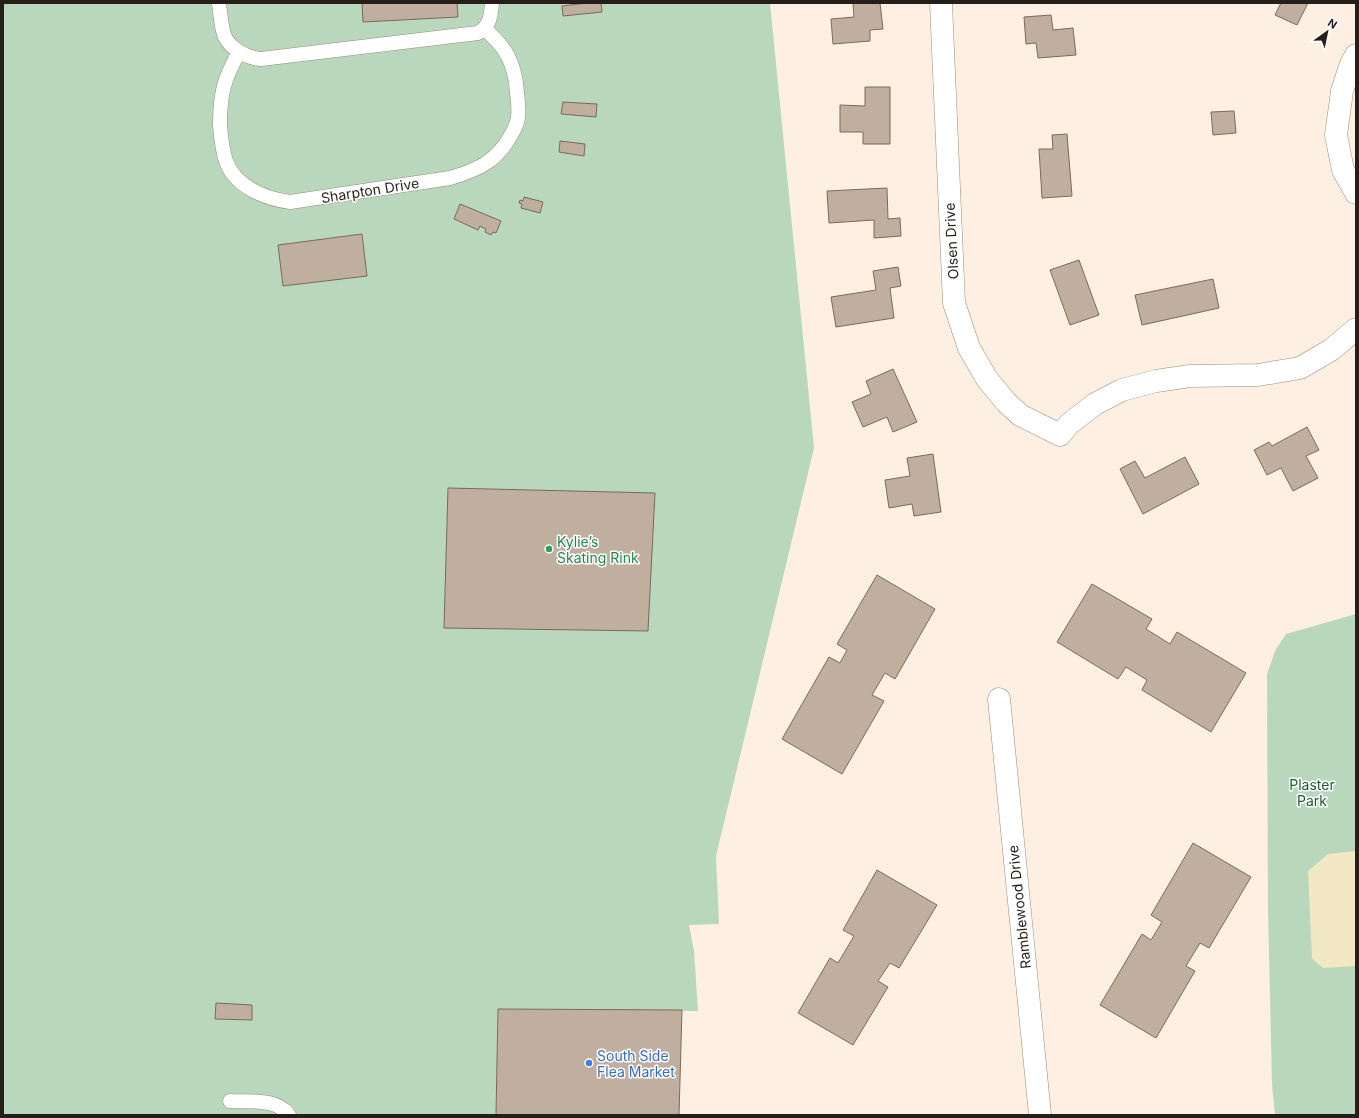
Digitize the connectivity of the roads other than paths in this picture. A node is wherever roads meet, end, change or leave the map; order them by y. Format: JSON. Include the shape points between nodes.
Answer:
{"nodes":[{"id":1,"x":219,"y":3,"type":"edge"},
{"id":2,"x":492,"y":3,"type":"edge"},
{"id":3,"x":941,"y":3,"type":"edge"},
{"id":4,"x":485,"y":29,"type":"junction"},
{"id":5,"x":239,"y":52,"type":"junction"},
{"id":6,"x":1356,"y":55,"type":"edge"},
{"id":7,"x":1356,"y":193,"type":"edge"},
{"id":8,"x":1356,"y":329,"type":"edge"},
{"id":9,"x":999,"y":699,"type":"dead end"},
{"id":10,"x":230,"y":1101,"type":"dead end"},
{"id":11,"x":289,"y":1115,"type":"edge"},
{"id":12,"x":1040,"y":1115,"type":"edge"}],
"edges":[{"from":1,"to":5,"type":"lane","via":[[226,40]]},
{"from":2,"to":4,"type":"lane"},
{"from":3,"to":8,"type":"street","name":"Olsen Drive","via":[[954,303],[969,348],[987,379],[1020,415],[1060,435],[1069,424],[1096,404],[1122,390],[1190,376],[1258,375],[1300,368],[1331,350]]},
{"from":4,"to":5,"type":"lane","via":[[478,33],[261,59],[254,59]]},
{"from":4,"to":5,"type":"lane","name":"Sharpton Drive","via":[[503,47],[511,62],[517,82],[518,111],[514,129],[505,146],[488,163],[450,178],[290,202],[272,199],[252,190],[232,173],[226,162],[221,137],[221,93],[228,72]]},
{"from":6,"to":7,"type":"street","via":[[1342,91],[1336,135],[1343,170]]},
{"from":9,"to":12,"type":"street","name":"Ramblewood Drive"},
{"from":10,"to":11,"type":"lane","via":[[272,1103]]}]}
